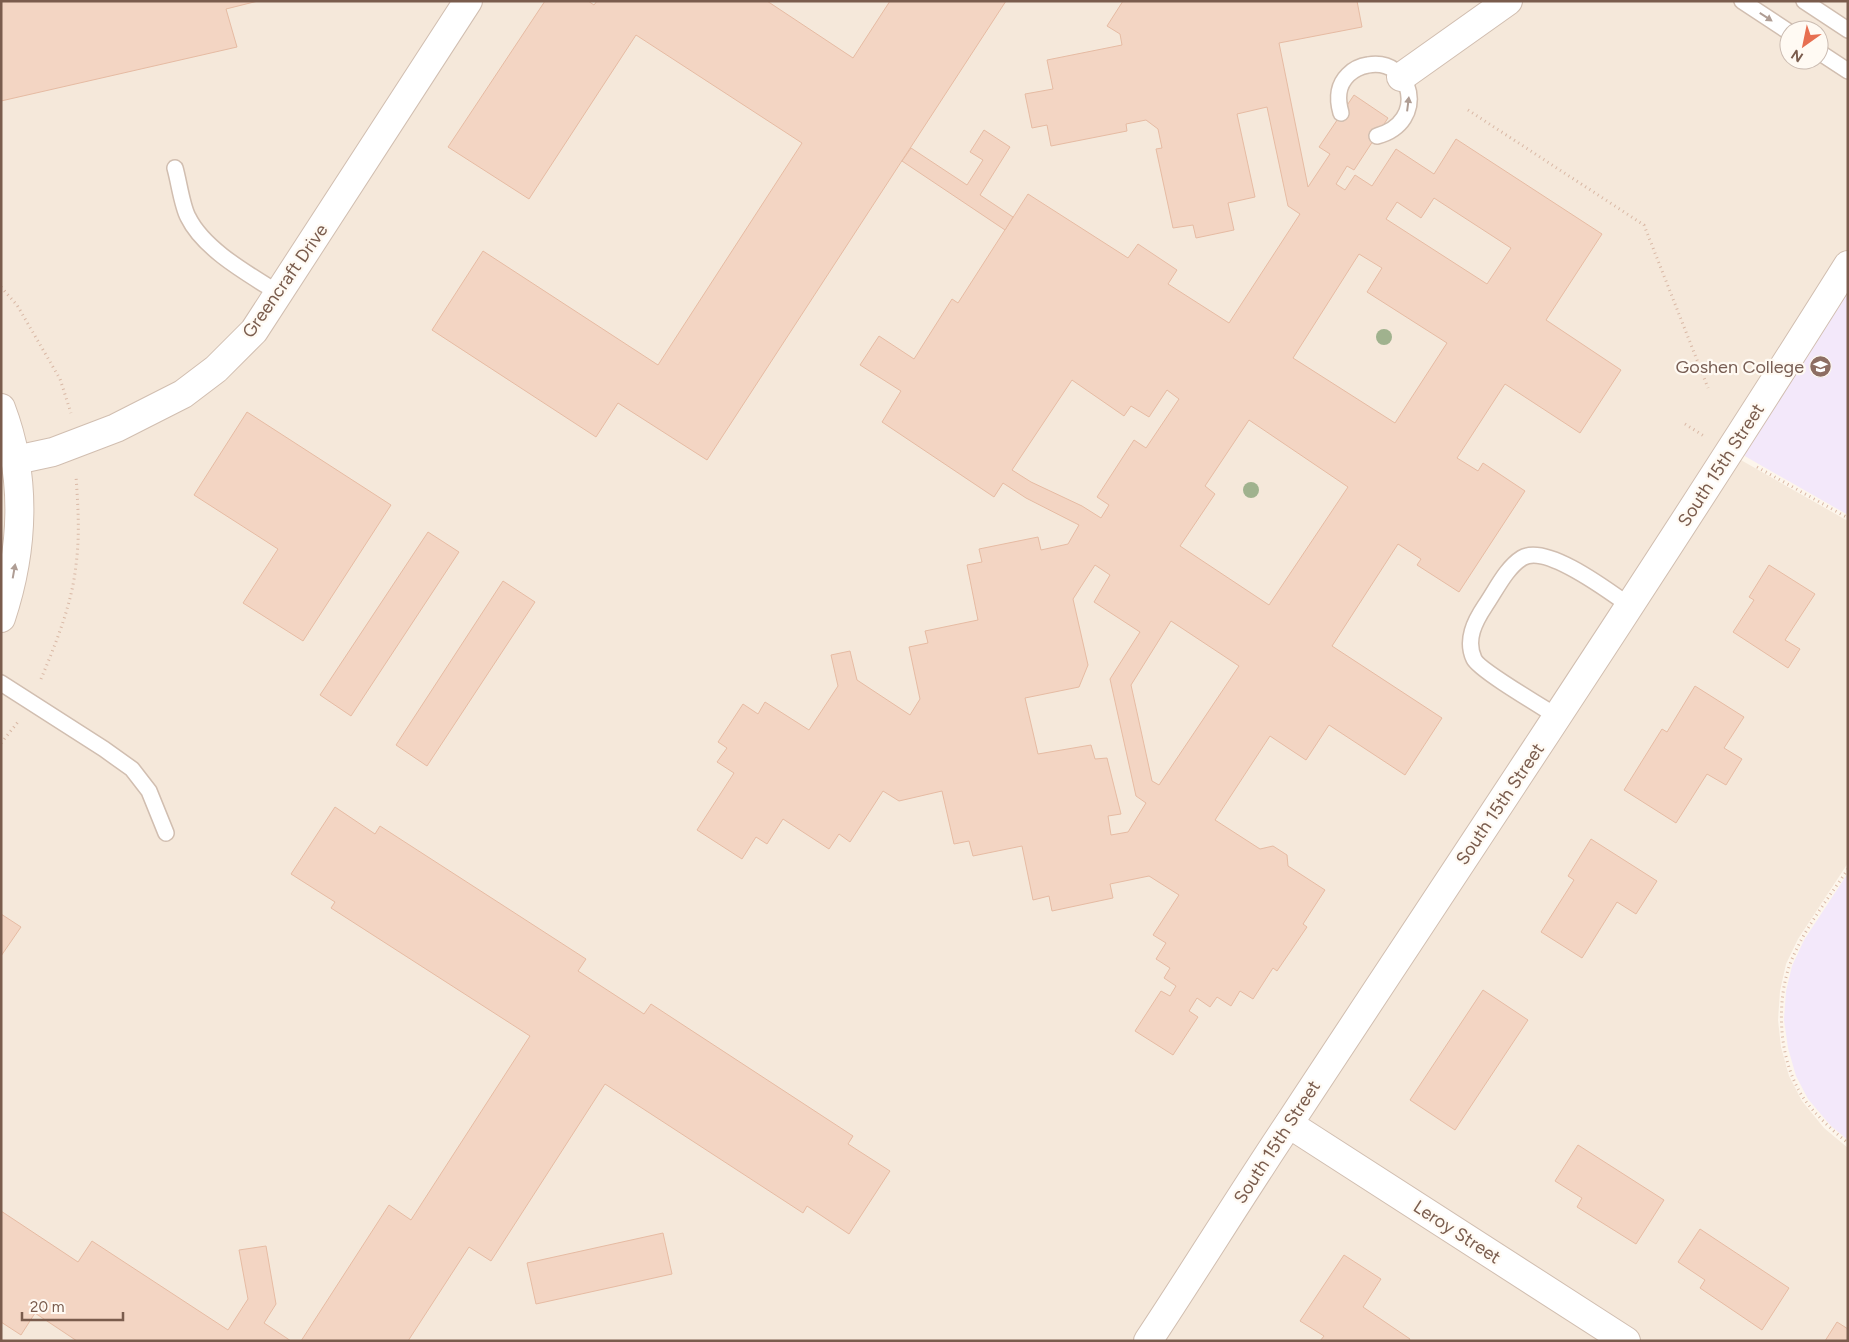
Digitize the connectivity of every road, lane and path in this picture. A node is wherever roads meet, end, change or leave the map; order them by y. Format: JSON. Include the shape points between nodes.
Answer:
{"nodes":[{"id":1,"x":468,"y":1,"type":"edge"},
{"id":2,"x":1508,"y":1,"type":"edge"},
{"id":3,"x":1742,"y":1,"type":"edge"},
{"id":4,"x":1804,"y":1,"type":"edge"},
{"id":5,"x":1779,"y":25,"type":"edge"},
{"id":6,"x":1848,"y":30,"type":"edge"},
{"id":7,"x":1829,"y":58,"type":"edge"},
{"id":8,"x":1848,"y":70,"type":"edge"},
{"id":9,"x":1401,"y":77,"type":"junction"},
{"id":10,"x":1468,"y":110,"type":"dead end"},
{"id":11,"x":1341,"y":114,"type":"dead end"},
{"id":12,"x":1376,"y":136,"type":"dead end"},
{"id":13,"x":175,"y":168,"type":"dead end"},
{"id":14,"x":1848,"y":265,"type":"edge"},
{"id":15,"x":1,"y":287,"type":"edge"},
{"id":16,"x":280,"y":294,"type":"junction"},
{"id":17,"x":1708,"y":388,"type":"dead end"},
{"id":18,"x":1,"y":408,"type":"edge"},
{"id":19,"x":1686,"y":424,"type":"dead end"},
{"id":20,"x":73,"y":446,"type":"junction"},
{"id":21,"x":1731,"y":452,"type":"junction"},
{"id":22,"x":16,"y":460,"type":"junction"},
{"id":23,"x":1848,"y":518,"type":"edge"},
{"id":24,"x":1630,"y":606,"type":"junction"},
{"id":25,"x":1,"y":618,"type":"edge"},
{"id":26,"x":1,"y":683,"type":"edge"},
{"id":27,"x":30,"y":702,"type":"junction"},
{"id":28,"x":1558,"y":717,"type":"junction"},
{"id":29,"x":166,"y":832,"type":"dead end"},
{"id":30,"x":1848,"y":869,"type":"edge"},
{"id":31,"x":1288,"y":1124,"type":"junction"},
{"id":32,"x":1848,"y":1143,"type":"edge"},
{"id":33,"x":1148,"y":1341,"type":"edge"},
{"id":34,"x":1626,"y":1341,"type":"edge"}],
"edges":[{"from":1,"to":16,"type":"street","name":"Greencraft Drive"},
{"from":2,"to":9,"type":"street"},
{"from":3,"to":5,"type":"lane","one_way":true},
{"from":4,"to":6,"type":"lane"},
{"from":7,"to":8,"type":"lane"},
{"from":9,"to":11,"type":"lane","via":[[1383,65],[1360,66],[1350,72],[1339,91]]},
{"from":12,"to":9,"type":"lane","one_way":true,"via":[[1387,133],[1404,119],[1409,98]]},
{"from":10,"to":17,"type":"path","via":[[1644,224]]},
{"from":13,"to":16,"type":"lane","via":[[188,217],[202,237],[230,263]]},
{"from":14,"to":21,"type":"street","name":"South 15th Street"},
{"from":15,"to":20,"type":"path","via":[[17,305],[60,379],[71,413]]},
{"from":16,"to":20,"type":"street","name":"Greencraft Drive","via":[[254,332],[216,369],[183,394]]},
{"from":18,"to":22,"type":"street"},
{"from":19,"to":21,"type":"path"},
{"from":20,"to":22,"type":"street","name":"Greencraft Drive"},
{"from":20,"to":27,"type":"path","via":[[79,527],[76,566],[68,607]]},
{"from":21,"to":23,"type":"path"},
{"from":21,"to":24,"type":"street","name":"South 15th Street"},
{"from":25,"to":22,"type":"street","one_way":true,"via":[[19,546]]},
{"from":24,"to":28,"type":"street","name":"South 15th Street"},
{"from":24,"to":28,"type":"lane","via":[[1568,565],[1542,556],[1524,556],[1512,566],[1476,620],[1470,641],[1474,660]]},
{"from":26,"to":27,"type":"lane"},
{"from":27,"to":29,"type":"lane","via":[[132,769],[149,791]]},
{"from":28,"to":31,"type":"street","name":"South 15th Street"},
{"from":30,"to":32,"type":"path","via":[[1801,941],[1790,964],[1783,990],[1781,1020],[1793,1078],[1806,1102],[1828,1128]]},
{"from":31,"to":33,"type":"street","name":"South 15th Street"},
{"from":31,"to":34,"type":"street","name":"Leroy Street"}]}
